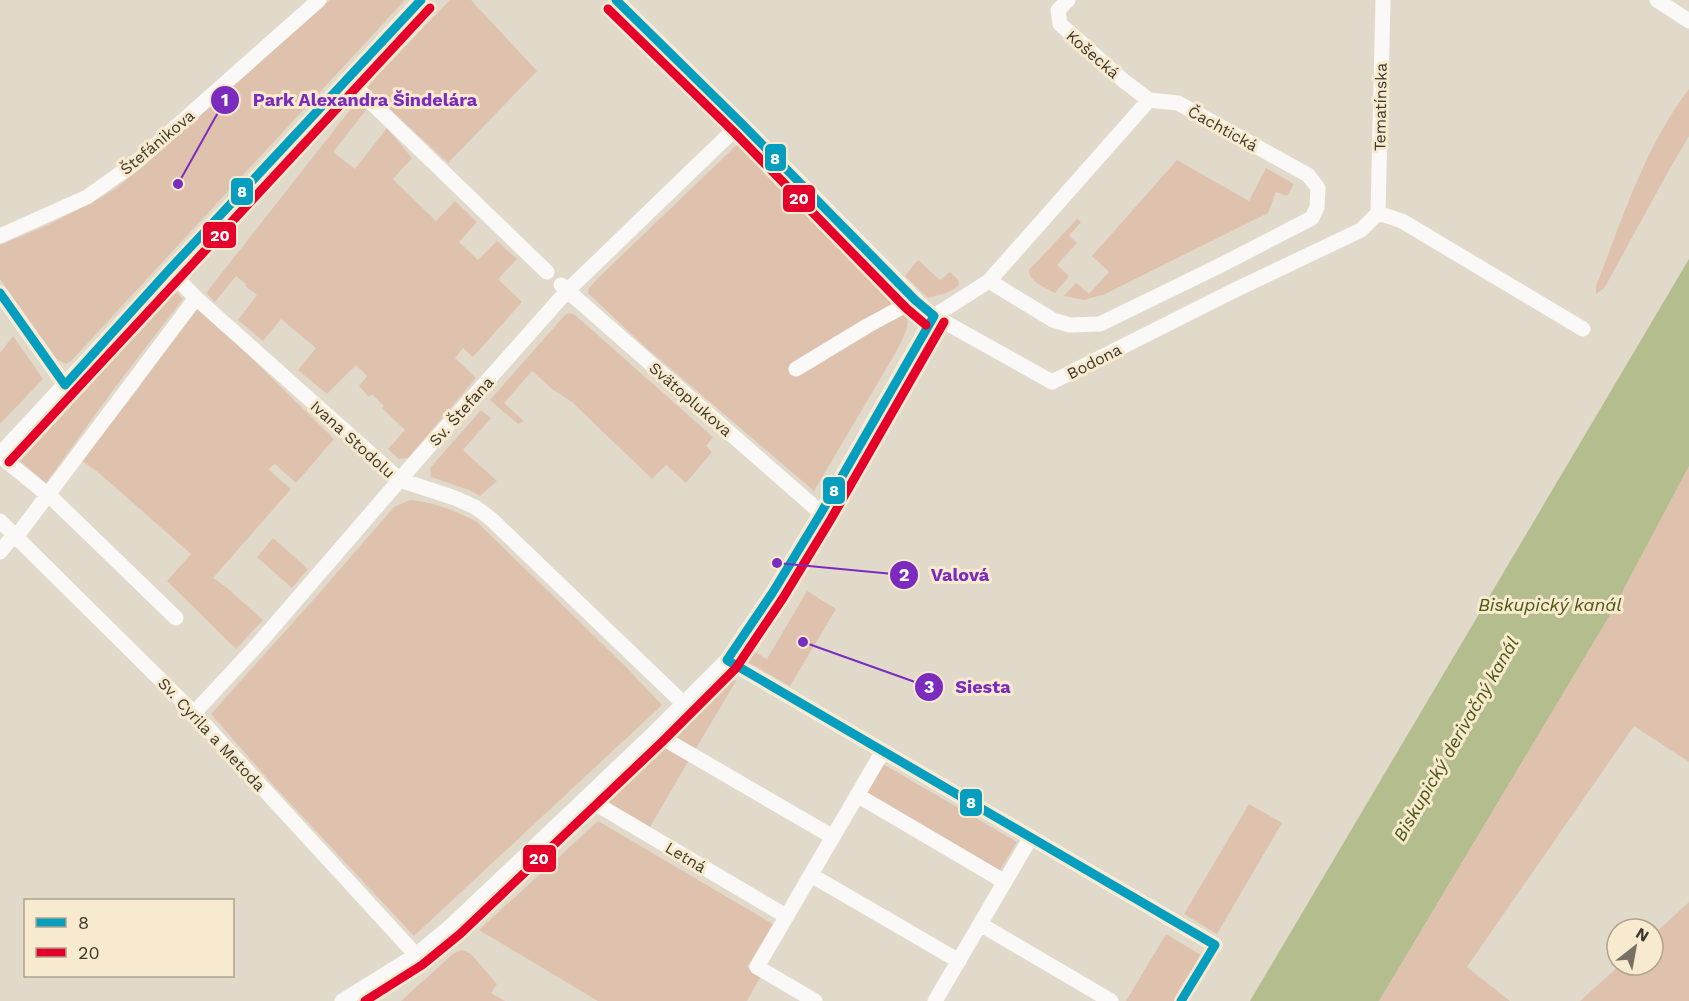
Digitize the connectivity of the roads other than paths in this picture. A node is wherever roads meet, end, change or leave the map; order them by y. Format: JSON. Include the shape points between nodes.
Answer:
{"nodes":[{"id":1,"x":319,"y":0,"type":"edge"},
{"id":2,"x":421,"y":0,"type":"edge"},
{"id":3,"x":616,"y":0,"type":"edge"},
{"id":4,"x":1068,"y":0,"type":"edge"},
{"id":5,"x":1383,"y":0,"type":"edge"},
{"id":6,"x":1657,"y":0,"type":"edge"},
{"id":7,"x":1689,"y":21,"type":"edge"},
{"id":8,"x":347,"y":79,"type":"junction"},
{"id":9,"x":1149,"y":100,"type":"junction"},
{"id":10,"x":741,"y":123,"type":"junction"},
{"id":11,"x":1378,"y":213,"type":"junction"},
{"id":12,"x":2,"y":232,"type":"edge"},
{"id":13,"x":1219,"y":266,"type":"junction"},
{"id":14,"x":169,"y":270,"type":"junction"},
{"id":15,"x":547,"y":272,"type":"dead end"},
{"id":16,"x":989,"y":281,"type":"junction"},
{"id":17,"x":564,"y":288,"type":"junction"},
{"id":18,"x":1233,"y":291,"type":"junction"},
{"id":19,"x":0,"y":293,"type":"edge"},
{"id":20,"x":196,"y":298,"type":"junction"},
{"id":21,"x":915,"y":300,"type":"junction"},
{"id":22,"x":934,"y":316,"type":"junction"},
{"id":23,"x":1583,"y":328,"type":"dead end"},
{"id":24,"x":796,"y":369,"type":"dead end"},
{"id":25,"x":65,"y":385,"type":"junction"},
{"id":26,"x":0,"y":455,"type":"edge"},
{"id":27,"x":400,"y":480,"type":"junction"},
{"id":28,"x":48,"y":495,"type":"junction"},
{"id":29,"x":821,"y":513,"type":"junction"},
{"id":30,"x":0,"y":521,"type":"edge"},
{"id":31,"x":16,"y":537,"type":"junction"},
{"id":32,"x":0,"y":552,"type":"edge"},
{"id":33,"x":177,"y":618,"type":"dead end"},
{"id":34,"x":727,"y":660,"type":"junction"},
{"id":35,"x":684,"y":704,"type":"junction"},
{"id":36,"x":194,"y":713,"type":"junction"},
{"id":37,"x":654,"y":733,"type":"junction"},
{"id":38,"x":883,"y":751,"type":"junction"},
{"id":39,"x":857,"y":795,"type":"junction"},
{"id":40,"x":586,"y":798,"type":"junction"},
{"id":41,"x":833,"y":837,"type":"junction"},
{"id":42,"x":1031,"y":837,"type":"junction"},
{"id":43,"x":811,"y":875,"type":"junction"},
{"id":44,"x":1005,"y":882,"type":"junction"},
{"id":45,"x":786,"y":916,"type":"junction"},
{"id":46,"x":980,"y":924,"type":"junction"},
{"id":47,"x":1215,"y":945,"type":"dead end"},
{"id":48,"x":416,"y":955,"type":"junction"},
{"id":49,"x":959,"y":961,"type":"junction"},
{"id":50,"x":342,"y":1001,"type":"edge"},
{"id":51,"x":815,"y":1001,"type":"edge"},
{"id":52,"x":935,"y":1001,"type":"edge"},
{"id":53,"x":1111,"y":1001,"type":"edge"}],
"edges":[{"from":1,"to":12,"type":"street","name":"Štefánikova","via":[[135,164],[87,197]]},
{"from":2,"to":8,"type":"street"},
{"from":3,"to":10,"type":"street","name":"Bodona"},
{"from":4,"to":9,"type":"street","name":"Košecká","via":[[1058,10],[1060,24]]},
{"from":5,"to":11,"type":"street","name":"Tematínska"},
{"from":6,"to":7,"type":"street"},
{"from":8,"to":14,"type":"street"},
{"from":8,"to":15,"type":"street"},
{"from":9,"to":13,"type":"street","name":"Čachtická","via":[[1178,103],[1308,175],[1318,188],[1312,218]]},
{"from":9,"to":16,"type":"street"},
{"from":10,"to":17,"type":"street","name":"Sv. Štefana"},
{"from":10,"to":21,"type":"street","name":"Bodona"},
{"from":11,"to":18,"type":"street","name":"Bodona","via":[[1361,230]]},
{"from":11,"to":23,"type":"street","via":[[1402,221]]},
{"from":13,"to":16,"type":"street","name":"Čachtická","via":[[1100,324],[1070,325],[1053,320]]},
{"from":13,"to":18,"type":"street"},
{"from":14,"to":20,"type":"street","name":"Ivana Stodolu"},
{"from":14,"to":25,"type":"street"},
{"from":16,"to":22,"type":"street"},
{"from":17,"to":27,"type":"street","name":"Sv. Štefana"},
{"from":17,"to":29,"type":"street","name":"Svätoplukova"},
{"from":18,"to":22,"type":"street","name":"Bodona","via":[[1052,382]]},
{"from":19,"to":25,"type":"street"},
{"from":20,"to":27,"type":"street","name":"Ivana Stodolu"},
{"from":20,"to":28,"type":"street"},
{"from":21,"to":22,"type":"street","name":"Bodona"},
{"from":21,"to":24,"type":"street"},
{"from":22,"to":29,"type":"street"},
{"from":25,"to":26,"type":"street"},
{"from":26,"to":28,"type":"street"},
{"from":27,"to":35,"type":"street","name":"Ivana Stodolu","via":[[455,498],[490,518]]},
{"from":27,"to":36,"type":"street","name":"Sv. Štefana","via":[[261,642]]},
{"from":28,"to":31,"type":"street"},
{"from":28,"to":33,"type":"street"},
{"from":29,"to":34,"type":"street"},
{"from":30,"to":31,"type":"street","name":"Sv. Cyrila a Metoda"},
{"from":31,"to":32,"type":"street"},
{"from":31,"to":36,"type":"street","name":"Sv. Cyrila a Metoda"},
{"from":34,"to":35,"type":"street"},
{"from":34,"to":38,"type":"street"},
{"from":35,"to":37,"type":"street"},
{"from":36,"to":48,"type":"street","name":"Sv. Cyrila a Metoda"},
{"from":37,"to":40,"type":"street"},
{"from":37,"to":41,"type":"street"},
{"from":38,"to":39,"type":"street"},
{"from":38,"to":42,"type":"street"},
{"from":39,"to":41,"type":"street"},
{"from":39,"to":44,"type":"street"},
{"from":40,"to":45,"type":"street","name":"Letná"},
{"from":40,"to":48,"type":"street"},
{"from":41,"to":43,"type":"street"},
{"from":42,"to":44,"type":"street"},
{"from":42,"to":47,"type":"street"},
{"from":43,"to":45,"type":"street"},
{"from":43,"to":49,"type":"street"},
{"from":44,"to":46,"type":"street"},
{"from":45,"to":51,"type":"street","via":[[757,967]]},
{"from":46,"to":49,"type":"street"},
{"from":46,"to":53,"type":"street"},
{"from":48,"to":50,"type":"street"},
{"from":49,"to":52,"type":"street"}]}
